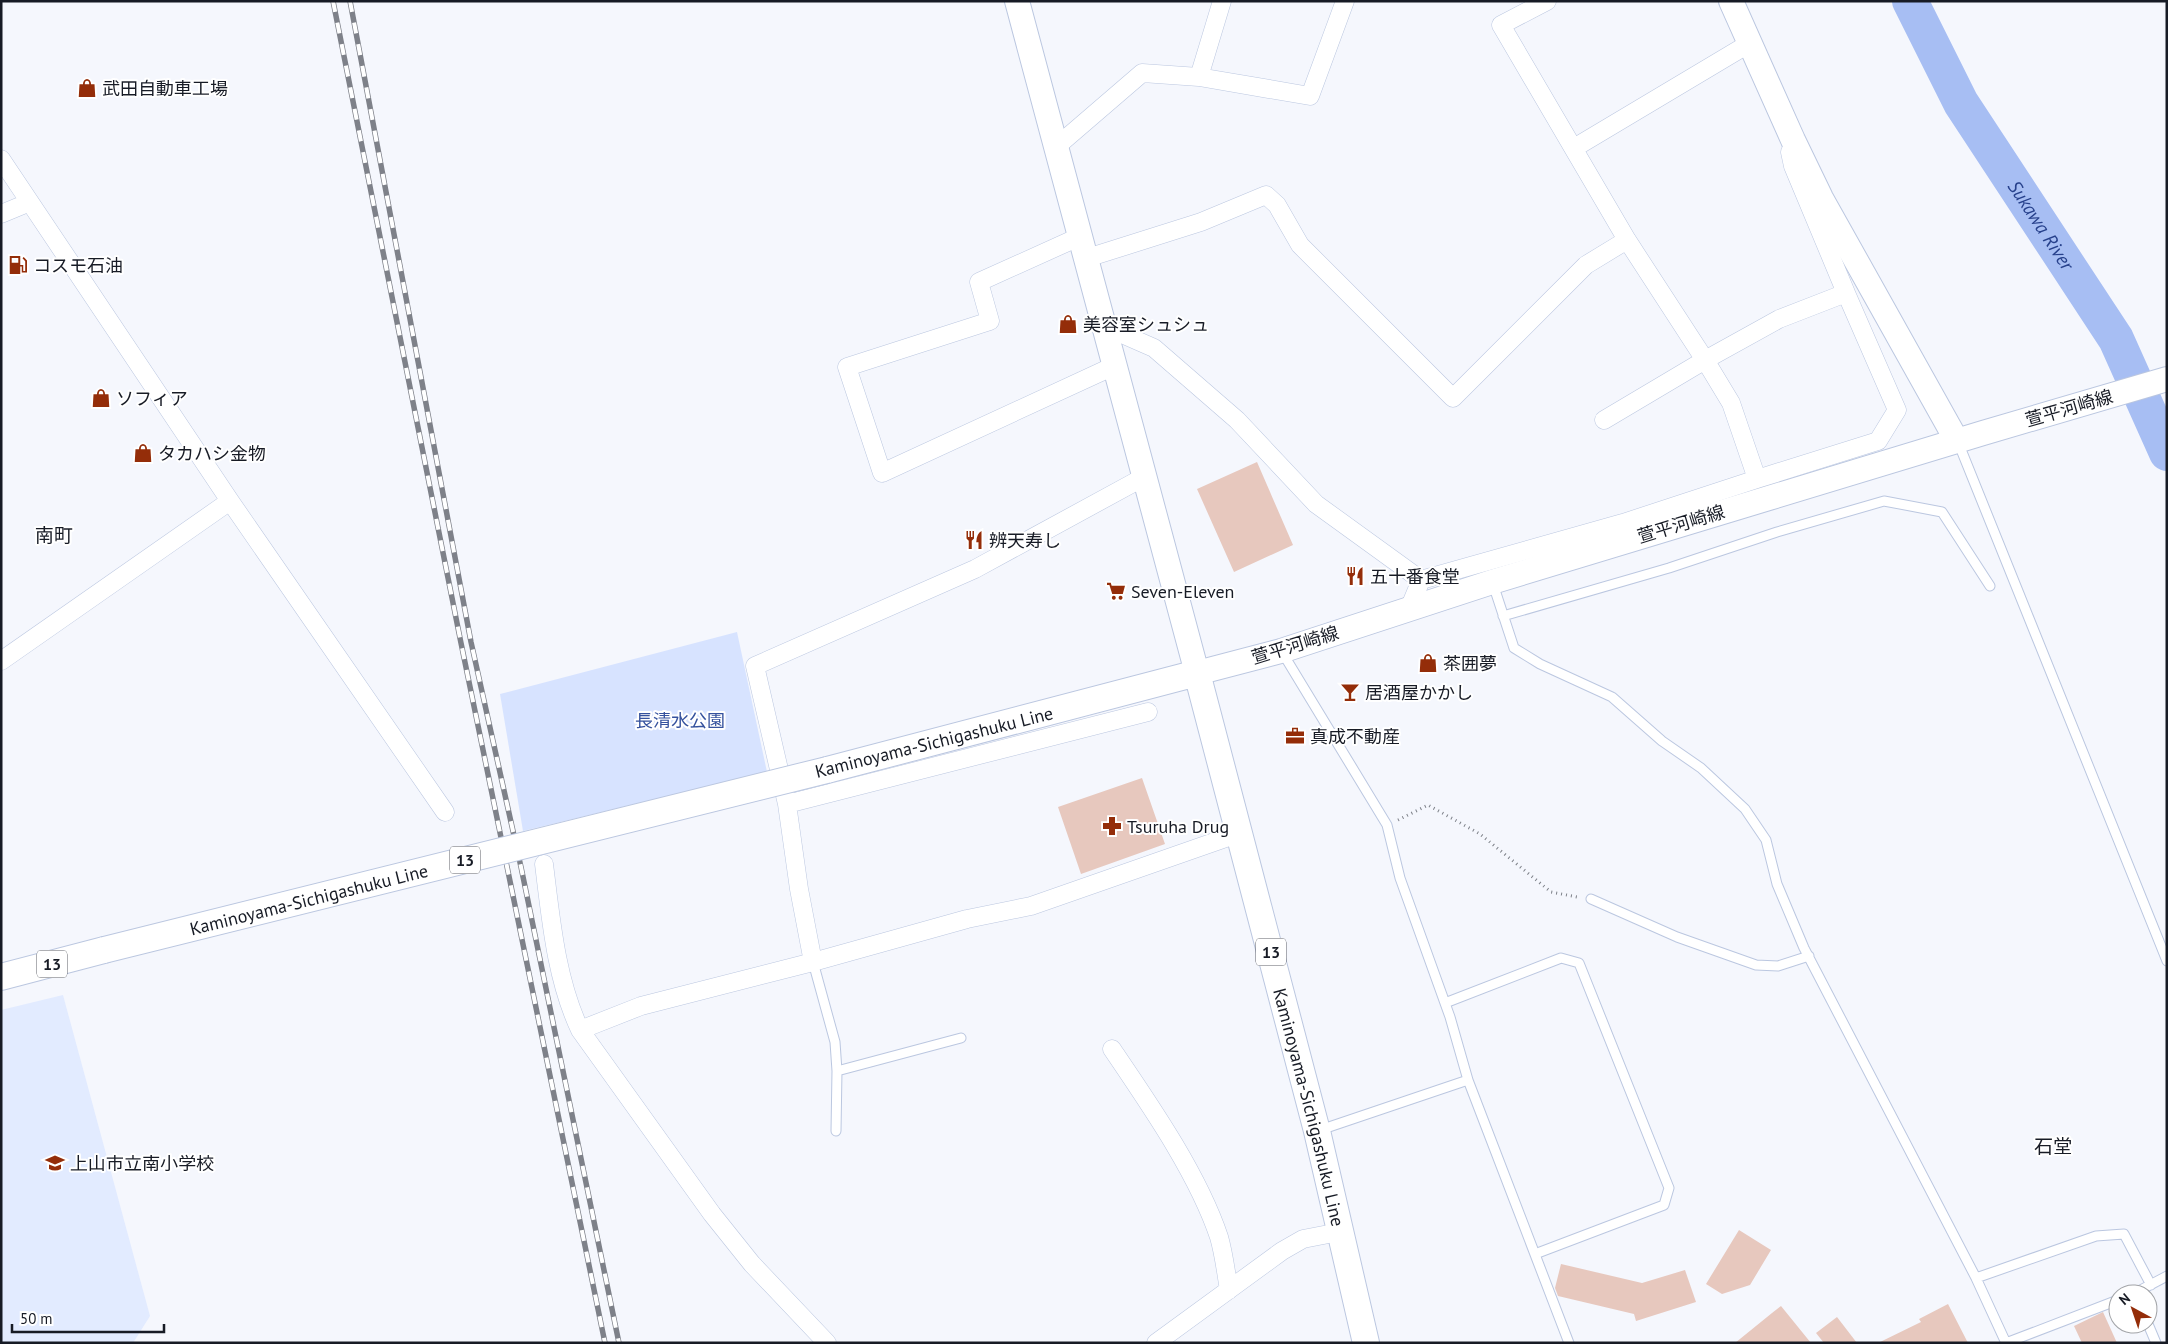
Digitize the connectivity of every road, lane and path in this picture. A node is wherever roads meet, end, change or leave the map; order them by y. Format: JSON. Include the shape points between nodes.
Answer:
{"nodes":[{"id":1,"x":1017,"y":1,"type":"edge"},
{"id":2,"x":1222,"y":1,"type":"edge"},
{"id":3,"x":1345,"y":1,"type":"edge"},
{"id":4,"x":1547,"y":1,"type":"edge"},
{"id":5,"x":1731,"y":1,"type":"edge"},
{"id":6,"x":1750,"y":43,"type":"junction"},
{"id":7,"x":1199,"y":77,"type":"junction"},
{"id":8,"x":1785,"y":123,"type":"junction"},
{"id":9,"x":1056,"y":147,"type":"junction"},
{"id":10,"x":1574,"y":148,"type":"junction"},
{"id":11,"x":1,"y":159,"type":"edge"},
{"id":12,"x":30,"y":202,"type":"junction"},
{"id":13,"x":1,"y":214,"type":"edge"},
{"id":14,"x":1627,"y":240,"type":"junction"},
{"id":15,"x":1084,"y":247,"type":"junction"},
{"id":16,"x":1846,"y":293,"type":"junction"},
{"id":17,"x":1106,"y":327,"type":"junction"},
{"id":18,"x":1705,"y":360,"type":"junction"},
{"id":19,"x":1116,"y":365,"type":"junction"},
{"id":20,"x":2167,"y":379,"type":"edge"},
{"id":21,"x":1604,"y":420,"type":"dead end"},
{"id":22,"x":1957,"y":441,"type":"junction"},
{"id":23,"x":1144,"y":477,"type":"junction"},
{"id":24,"x":1757,"y":478,"type":"junction"},
{"id":25,"x":230,"y":501,"type":"junction"},
{"id":26,"x":1421,"y":580,"type":"junction"},
{"id":27,"x":1492,"y":582,"type":"junction"},
{"id":28,"x":1990,"y":586,"type":"dead end"},
{"id":29,"x":1409,"y":609,"type":"junction"},
{"id":30,"x":1503,"y":616,"type":"junction"},
{"id":31,"x":1281,"y":651,"type":"junction"},
{"id":32,"x":1,"y":661,"type":"edge"},
{"id":33,"x":1198,"y":673,"type":"junction"},
{"id":34,"x":1148,"y":712,"type":"dead end"},
{"id":35,"x":787,"y":804,"type":"junction"},
{"id":36,"x":445,"y":812,"type":"dead end"},
{"id":37,"x":1386,"y":825,"type":"junction"},
{"id":38,"x":1240,"y":833,"type":"junction"},
{"id":39,"x":544,"y":864,"type":"dead end"},
{"id":40,"x":1590,"y":899,"type":"joint"},
{"id":41,"x":1809,"y":956,"type":"junction"},
{"id":42,"x":2167,"y":961,"type":"edge"},
{"id":43,"x":813,"y":962,"type":"junction"},
{"id":44,"x":1,"y":977,"type":"edge"},
{"id":45,"x":1445,"y":1003,"type":"junction"},
{"id":46,"x":580,"y":1030,"type":"junction"},
{"id":47,"x":961,"y":1038,"type":"dead end"},
{"id":48,"x":1112,"y":1049,"type":"dead end"},
{"id":49,"x":837,"y":1070,"type":"junction"},
{"id":50,"x":1468,"y":1080,"type":"junction"},
{"id":51,"x":836,"y":1130,"type":"dead end"},
{"id":52,"x":1317,"y":1131,"type":"junction"},
{"id":53,"x":1339,"y":1232,"type":"junction"},
{"id":54,"x":1535,"y":1254,"type":"junction"},
{"id":55,"x":2167,"y":1276,"type":"edge"},
{"id":56,"x":1976,"y":1278,"type":"junction"},
{"id":57,"x":2151,"y":1284,"type":"joint"},
{"id":58,"x":1229,"y":1290,"type":"junction"},
{"id":59,"x":2108,"y":1304,"type":"edge"},
{"id":60,"x":828,"y":1343,"type":"edge"},
{"id":61,"x":1156,"y":1343,"type":"edge"},
{"id":62,"x":1366,"y":1343,"type":"edge"},
{"id":63,"x":1568,"y":1343,"type":"edge"},
{"id":64,"x":2006,"y":1343,"type":"edge"}],
"edges":[{"from":1,"to":9,"type":"street"},
{"from":2,"to":7,"type":"street"},
{"from":3,"to":7,"type":"street","via":[[1310,96]]},
{"from":4,"to":10,"type":"street","via":[[1501,26]]},
{"from":5,"to":6,"type":"street"},
{"from":6,"to":8,"type":"street"},
{"from":6,"to":10,"type":"street"},
{"from":7,"to":9,"type":"street","via":[[1142,73]]},
{"from":8,"to":16,"type":"street","via":[[1793,166]]},
{"from":8,"to":22,"type":"street","via":[[1821,198]]},
{"from":9,"to":15,"type":"street"},
{"from":10,"to":14,"type":"street"},
{"from":11,"to":12,"type":"street"},
{"from":12,"to":13,"type":"street"},
{"from":12,"to":25,"type":"street"},
{"from":14,"to":15,"type":"street","via":[[1586,265],[1453,398],[1300,245],[1277,204],[1266,195],[1201,222]]},
{"from":14,"to":18,"type":"street"},
{"from":15,"to":17,"type":"street"},
{"from":15,"to":19,"type":"street","via":[[980,282],[990,321],[847,367],[882,473]]},
{"from":16,"to":18,"type":"street","via":[[1779,320]]},
{"from":16,"to":24,"type":"street","via":[[1897,410],[1878,440]]},
{"from":17,"to":19,"type":"street"},
{"from":17,"to":26,"type":"street","via":[[1154,348],[1238,420],[1316,504]]},
{"from":18,"to":21,"type":"street"},
{"from":18,"to":24,"type":"street","via":[[1731,403]]},
{"from":19,"to":23,"type":"street"},
{"from":20,"to":22,"type":"street","name":"萱平河崎線"},
{"from":22,"to":27,"type":"street","name":"萱平河崎線"},
{"from":22,"to":42,"type":"lane"},
{"from":23,"to":33,"type":"street"},
{"from":23,"to":35,"type":"street","via":[[975,569],[755,666]]},
{"from":24,"to":26,"type":"street","via":[[1623,523]]},
{"from":25,"to":32,"type":"street"},
{"from":25,"to":36,"type":"street"},
{"from":26,"to":29,"type":"street"},
{"from":27,"to":29,"type":"street","name":"萱平河崎線"},
{"from":27,"to":30,"type":"lane"},
{"from":28,"to":30,"type":"lane","via":[[1942,512],[1884,501]]},
{"from":29,"to":31,"type":"street","name":"萱平河崎線"},
{"from":30,"to":41,"type":"lane","via":[[1514,648],[1540,664],[1612,697],[1662,741],[1701,768],[1745,809],[1766,840],[1777,884]]},
{"from":31,"to":33,"type":"street","name":"萱平河崎線"},
{"from":31,"to":37,"type":"lane"},
{"from":33,"to":38,"type":"main road","name":"Kaminoyama-Sichigashuku Line","number":"13"},
{"from":33,"to":44,"type":"main road","name":"Kaminoyama-Sichigashuku Line","number":"13","bridge":true,"via":[[827,770]]},
{"from":34,"to":35,"type":"street"},
{"from":35,"to":43,"type":"street"},
{"from":37,"to":40,"type":"path","via":[[1428,805],[1480,834],[1551,892]]},
{"from":37,"to":45,"type":"lane","via":[[1400,878]]},
{"from":38,"to":43,"type":"street","via":[[1031,906],[967,919]]},
{"from":38,"to":52,"type":"main road","name":"Kaminoyama-Sichigashuku Line","number":"13"},
{"from":39,"to":46,"type":"street","via":[[555,945],[569,1007]]},
{"from":40,"to":41,"type":"lane","via":[[1677,937],[1756,965],[1778,966]]},
{"from":41,"to":56,"type":"lane"},
{"from":43,"to":46,"type":"street","via":[[641,1006]]},
{"from":43,"to":49,"type":"lane","via":[[835,1042]]},
{"from":45,"to":50,"type":"lane"},
{"from":45,"to":54,"type":"lane","via":[[1561,958],[1579,963],[1669,1188],[1664,1205]]},
{"from":46,"to":60,"type":"street","via":[[712,1214],[752,1264]]},
{"from":47,"to":49,"type":"lane"},
{"from":48,"to":58,"type":"street","via":[[1204,1201],[1219,1238]]},
{"from":49,"to":51,"type":"lane"},
{"from":50,"to":52,"type":"lane"},
{"from":50,"to":54,"type":"lane"},
{"from":52,"to":53,"type":"main road","name":"Kaminoyama-Sichigashuku Line","number":"13"},
{"from":53,"to":58,"type":"street","via":[[1296,1243]]},
{"from":53,"to":62,"type":"main road","name":"Kaminoyama-Sichigashuku Line","number":"13"},
{"from":54,"to":63,"type":"lane"},
{"from":55,"to":57,"type":"lane"},
{"from":56,"to":57,"type":"lane","via":[[2096,1236],[2124,1234]]},
{"from":56,"to":64,"type":"lane"},
{"from":58,"to":61,"type":"street"},
{"from":59,"to":64,"type":"lane"}]}
